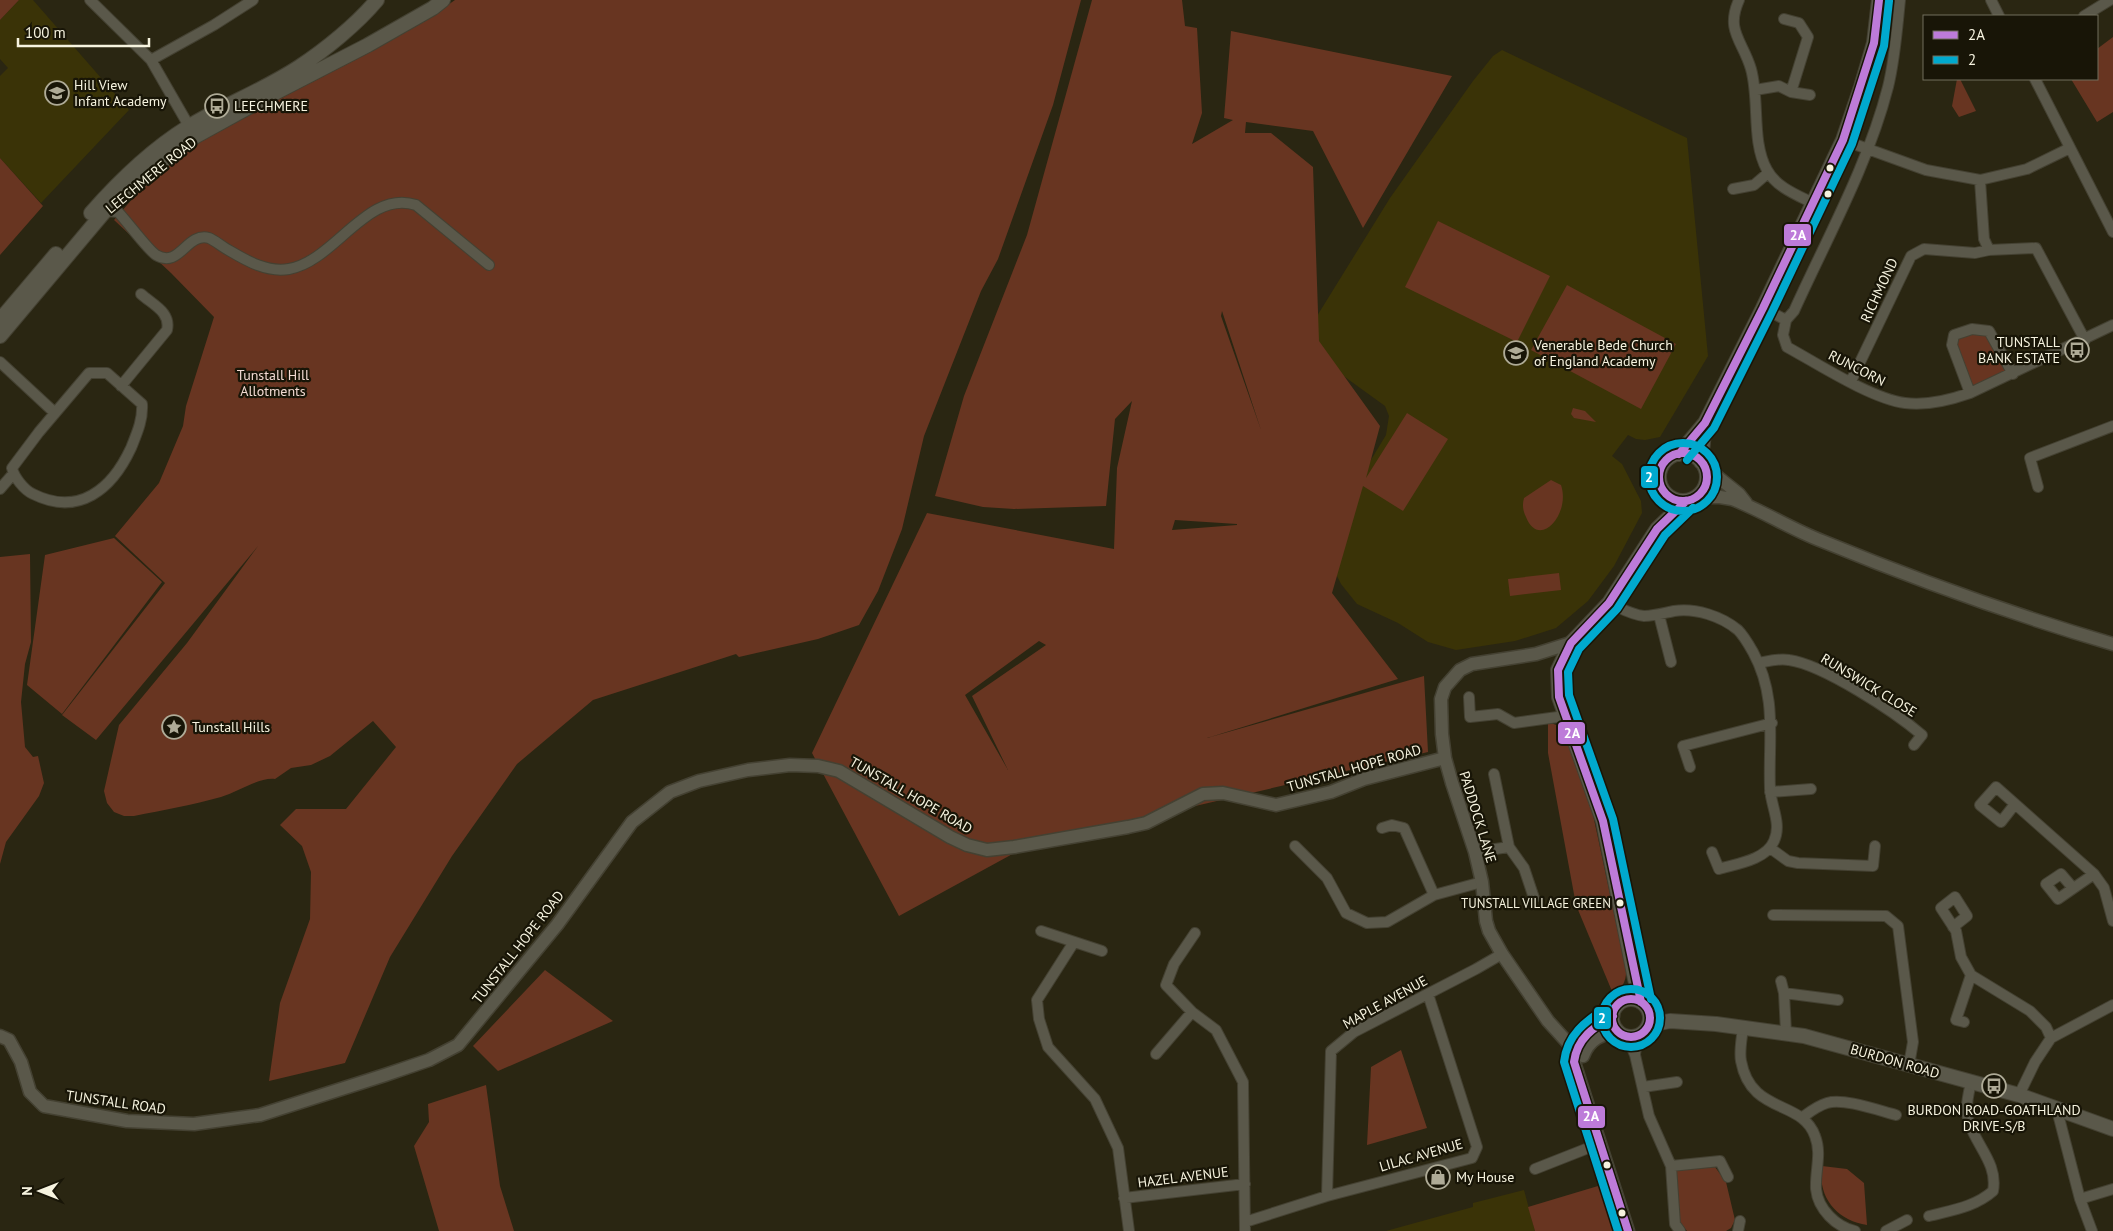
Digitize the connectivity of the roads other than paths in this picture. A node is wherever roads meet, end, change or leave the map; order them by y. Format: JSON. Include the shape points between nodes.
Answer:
{"nodes":[{"id":1,"x":90,"y":0,"type":"edge"},
{"id":2,"x":253,"y":0,"type":"edge"},
{"id":3,"x":377,"y":0,"type":"edge"},
{"id":4,"x":443,"y":0,"type":"edge"},
{"id":5,"x":1739,"y":0,"type":"edge"},
{"id":6,"x":1879,"y":0,"type":"edge"},
{"id":7,"x":1900,"y":0,"type":"edge"},
{"id":8,"x":1991,"y":0,"type":"edge"},
{"id":9,"x":2110,"y":0,"type":"edge"},
{"id":10,"x":1998,"y":15,"type":"edge"},
{"id":11,"x":2086,"y":15,"type":"edge"},
{"id":12,"x":1784,"y":19,"type":"dead end"},
{"id":13,"x":151,"y":60,"type":"junction"},
{"id":14,"x":2036,"y":80,"type":"edge"},
{"id":15,"x":1755,"y":90,"type":"junction"},
{"id":16,"x":1791,"y":92,"type":"junction"},
{"id":17,"x":1810,"y":95,"type":"dead end"},
{"id":18,"x":193,"y":131,"type":"junction"},
{"id":19,"x":1843,"y":140,"type":"junction"},
{"id":20,"x":2070,"y":148,"type":"junction"},
{"id":21,"x":1868,"y":149,"type":"junction"},
{"id":22,"x":1768,"y":173,"type":"junction"},
{"id":23,"x":1980,"y":180,"type":"junction"},
{"id":24,"x":1733,"y":189,"type":"dead end"},
{"id":25,"x":1813,"y":203,"type":"junction"},
{"id":26,"x":105,"y":211,"type":"junction"},
{"id":27,"x":2110,"y":221,"type":"edge"},
{"id":28,"x":2113,"y":232,"type":"edge"},
{"id":29,"x":1989,"y":250,"type":"junction"},
{"id":30,"x":489,"y":265,"type":"dead end"},
{"id":31,"x":141,"y":294,"type":"dead end"},
{"id":32,"x":1763,"y":308,"type":"junction"},
{"id":33,"x":0,"y":320,"type":"edge"},
{"id":34,"x":1786,"y":320,"type":"junction"},
{"id":35,"x":2113,"y":325,"type":"edge"},
{"id":36,"x":0,"y":336,"type":"edge"},
{"id":37,"x":2085,"y":340,"type":"junction"},
{"id":38,"x":0,"y":362,"type":"edge"},
{"id":39,"x":2013,"y":374,"type":"junction"},
{"id":40,"x":1851,"y":381,"type":"junction"},
{"id":41,"x":121,"y":386,"type":"junction"},
{"id":42,"x":1970,"y":393,"type":"junction"},
{"id":43,"x":55,"y":413,"type":"junction"},
{"id":44,"x":1706,"y":423,"type":"junction"},
{"id":45,"x":2113,"y":426,"type":"edge"},
{"id":46,"x":1679,"y":454,"type":"junction"},
{"id":47,"x":1703,"y":464,"type":"junction"},
{"id":48,"x":13,"y":474,"type":"junction"},
{"id":49,"x":2038,"y":487,"type":"dead end"},
{"id":50,"x":0,"y":489,"type":"edge"},
{"id":51,"x":1665,"y":493,"type":"junction"},
{"id":52,"x":1691,"y":499,"type":"junction"},
{"id":53,"x":1748,"y":505,"type":"junction"},
{"id":54,"x":1657,"y":529,"type":"junction"},
{"id":55,"x":1609,"y":604,"type":"junction"},
{"id":56,"x":1659,"y":614,"type":"junction"},
{"id":57,"x":1571,"y":643,"type":"junction"},
{"id":58,"x":2113,"y":644,"type":"edge"},
{"id":59,"x":1536,"y":654,"type":"junction"},
{"id":60,"x":1560,"y":662,"type":"junction"},
{"id":61,"x":1671,"y":662,"type":"dead end"},
{"id":62,"x":1759,"y":663,"type":"junction"},
{"id":63,"x":1469,"y":697,"type":"dead end"},
{"id":64,"x":1565,"y":716,"type":"junction"},
{"id":65,"x":1772,"y":723,"type":"junction"},
{"id":66,"x":1914,"y":745,"type":"dead end"},
{"id":67,"x":1445,"y":758,"type":"junction"},
{"id":68,"x":1690,"y":768,"type":"dead end"},
{"id":69,"x":1494,"y":774,"type":"dead end"},
{"id":70,"x":1811,"y":790,"type":"dead end"},
{"id":71,"x":1770,"y":792,"type":"junction"},
{"id":72,"x":2015,"y":804,"type":"dead end"},
{"id":73,"x":1382,"y":828,"type":"dead end"},
{"id":74,"x":1295,"y":846,"type":"dead end"},
{"id":75,"x":1875,"y":846,"type":"dead end"},
{"id":76,"x":1509,"y":847,"type":"junction"},
{"id":77,"x":1770,"y":848,"type":"junction"},
{"id":78,"x":1475,"y":852,"type":"junction"},
{"id":79,"x":1712,"y":852,"type":"dead end"},
{"id":80,"x":2094,"y":874,"type":"junction"},
{"id":81,"x":1482,"y":882,"type":"junction"},
{"id":82,"x":2074,"y":888,"type":"dead end"},
{"id":83,"x":1434,"y":895,"type":"junction"},
{"id":84,"x":1534,"y":898,"type":"dead end"},
{"id":85,"x":1773,"y":914,"type":"dead end"},
{"id":86,"x":2113,"y":921,"type":"edge"},
{"id":87,"x":1953,"y":927,"type":"junction"},
{"id":88,"x":1041,"y":931,"type":"dead end"},
{"id":89,"x":1196,"y":933,"type":"dead end"},
{"id":90,"x":1074,"y":942,"type":"junction"},
{"id":91,"x":1102,"y":951,"type":"dead end"},
{"id":92,"x":1502,"y":954,"type":"junction"},
{"id":93,"x":1971,"y":975,"type":"junction"},
{"id":94,"x":1635,"y":979,"type":"junction"},
{"id":95,"x":1781,"y":981,"type":"dead end"},
{"id":96,"x":1784,"y":993,"type":"junction"},
{"id":97,"x":1428,"y":994,"type":"junction"},
{"id":98,"x":1625,"y":1000,"type":"junction"},
{"id":99,"x":1838,"y":1000,"type":"dead end"},
{"id":100,"x":1645,"y":1006,"type":"junction"},
{"id":101,"x":2113,"y":1006,"type":"edge"},
{"id":102,"x":1192,"y":1012,"type":"junction"},
{"id":103,"x":1613,"y":1016,"type":"junction"},
{"id":104,"x":1670,"y":1021,"type":"junction"},
{"id":105,"x":1964,"y":1022,"type":"dead end"},
{"id":106,"x":1649,"y":1025,"type":"junction"},
{"id":107,"x":1743,"y":1027,"type":"junction"},
{"id":108,"x":1786,"y":1032,"type":"junction"},
{"id":109,"x":1627,"y":1034,"type":"junction"},
{"id":110,"x":0,"y":1036,"type":"edge"},
{"id":111,"x":2051,"y":1038,"type":"junction"},
{"id":112,"x":1581,"y":1048,"type":"junction"},
{"id":113,"x":1156,"y":1054,"type":"dead end"},
{"id":114,"x":440,"y":1055,"type":"joint"},
{"id":115,"x":1909,"y":1065,"type":"junction"},
{"id":116,"x":1677,"y":1082,"type":"dead end"},
{"id":117,"x":1971,"y":1082,"type":"junction"},
{"id":118,"x":1643,"y":1087,"type":"junction"},
{"id":119,"x":2019,"y":1095,"type":"junction"},
{"id":120,"x":2057,"y":1110,"type":"junction"},
{"id":121,"x":1896,"y":1115,"type":"dead end"},
{"id":122,"x":1803,"y":1117,"type":"junction"},
{"id":123,"x":2113,"y":1129,"type":"edge"},
{"id":124,"x":1601,"y":1143,"type":"junction"},
{"id":125,"x":1671,"y":1166,"type":"junction"},
{"id":126,"x":1535,"y":1169,"type":"dead end"},
{"id":127,"x":1728,"y":1177,"type":"dead end"},
{"id":128,"x":1245,"y":1184,"type":"junction"},
{"id":129,"x":2113,"y":1189,"type":"edge"},
{"id":130,"x":1326,"y":1196,"type":"junction"},
{"id":131,"x":1124,"y":1198,"type":"junction"},
{"id":132,"x":2080,"y":1199,"type":"junction"},
{"id":133,"x":1929,"y":1216,"type":"dead end"},
{"id":134,"x":1907,"y":1220,"type":"dead end"},
{"id":135,"x":1245,"y":1226,"type":"edge"},
{"id":136,"x":1839,"y":1228,"type":"edge"},
{"id":137,"x":1128,"y":1231,"type":"edge"},
{"id":138,"x":1628,"y":1231,"type":"edge"},
{"id":139,"x":1680,"y":1231,"type":"edge"},
{"id":140,"x":1855,"y":1231,"type":"edge"},
{"id":141,"x":1886,"y":1231,"type":"edge"},
{"id":142,"x":2092,"y":1231,"type":"edge"}],
"edges":[{"from":1,"to":13,"type":"street"},
{"from":2,"to":13,"type":"street"},
{"from":3,"to":18,"type":"main road","name":"LEECHMERE ROAD","via":[[299,67]]},
{"from":4,"to":18,"type":"main road","name":"LEECHMERE ROAD","via":[[368,45]]},
{"from":5,"to":15,"type":"street","via":[[1733,27],[1751,69]]},
{"from":6,"to":19,"type":"main road","via":[[1874,43]]},
{"from":7,"to":21,"type":"street","via":[[1889,84]]},
{"from":8,"to":10,"type":"street"},
{"from":9,"to":11,"type":"street"},
{"from":12,"to":16,"type":"street","via":[[1799,23],[1808,37]]},
{"from":13,"to":18,"type":"street"},
{"from":14,"to":20,"type":"street"},
{"from":15,"to":16,"type":"street","via":[[1779,86]]},
{"from":15,"to":22,"type":"street","via":[[1759,154]]},
{"from":16,"to":17,"type":"street"},
{"from":18,"to":26,"type":"main road","name":"LEECHMERE ROAD","via":[[174,152]]},
{"from":18,"to":33,"type":"main road","name":"LEECHMERE ROAD","via":[[143,160],[102,201]]},
{"from":19,"to":21,"type":"street"},
{"from":19,"to":25,"type":"main road"},
{"from":20,"to":23,"type":"street","via":[[2028,169]]},
{"from":20,"to":27,"type":"street"},
{"from":21,"to":23,"type":"street","via":[[1926,170]]},
{"from":21,"to":34,"type":"street","via":[[1794,311]]},
{"from":22,"to":24,"type":"street","via":[[1754,185]]},
{"from":22,"to":25,"type":"street","via":[[1787,190]]},
{"from":23,"to":29,"type":"street","via":[[1984,239]]},
{"from":25,"to":32,"type":"main road"},
{"from":26,"to":30,"type":"street","via":[[118,212],[156,255],[170,258],[181,253],[198,237],[210,238],[250,263],[269,269],[289,269],[325,251],[370,214],[396,202],[406,202],[416,205]]},
{"from":26,"to":36,"type":"main road","name":"LEECHMERE ROAD"},
{"from":27,"to":28,"type":"street"},
{"from":29,"to":37,"type":"street","name":"RICHMOND","via":[[2036,248]]},
{"from":29,"to":40,"type":"street","name":"RICHMOND","via":[[1974,253],[1924,249],[1911,256]]},
{"from":31,"to":41,"type":"street","via":[[166,315],[169,322],[167,330]]},
{"from":32,"to":34,"type":"street"},
{"from":32,"to":44,"type":"main road"},
{"from":34,"to":40,"type":"street","name":"RUNCORN","via":[[1783,335],[1787,347]]},
{"from":35,"to":37,"type":"street","name":"RUNCORN"},
{"from":37,"to":39,"type":"street","name":"RUNCORN"},
{"from":38,"to":43,"type":"street"},
{"from":39,"to":42,"type":"street","name":"RUNCORN"},
{"from":39,"to":42,"type":"street","via":[[1988,331],[1972,329],[1954,335],[1952,345]]},
{"from":40,"to":42,"type":"street","name":"RUNCORN","via":[[1884,397],[1906,403],[1952,400]]},
{"from":41,"to":43,"type":"street","via":[[107,373],[89,373]]},
{"from":41,"to":48,"type":"street","via":[[142,404],[143,415],[125,460],[110,483],[92,497],[58,503],[29,492]]},
{"from":43,"to":48,"type":"street","via":[[12,468]]},
{"from":44,"to":46,"type":"main road"},
{"from":44,"to":47,"type":"main road"},
{"from":45,"to":49,"type":"street","via":[[2030,458]]},
{"from":46,"to":47,"type":"main road","via":[[1686,454]]},
{"from":46,"to":51,"type":"main road","via":[[1664,463],[1659,475]]},
{"from":47,"to":52,"type":"main road","via":[[1707,478],[1705,488]]},
{"from":47,"to":53,"type":"street"},
{"from":48,"to":50,"type":"street"},
{"from":51,"to":52,"type":"main road","via":[[1672,499]]},
{"from":51,"to":54,"type":"main road","via":[[1664,510]]},
{"from":52,"to":53,"type":"street","via":[[1720,497]]},
{"from":52,"to":54,"type":"main road"},
{"from":53,"to":58,"type":"street","via":[[1821,541],[1936,586],[2037,622]]},
{"from":54,"to":55,"type":"main road"},
{"from":55,"to":56,"type":"street","via":[[1643,616]]},
{"from":55,"to":57,"type":"main road"},
{"from":56,"to":61,"type":"street"},
{"from":56,"to":62,"type":"street","via":[[1688,611],[1723,621],[1739,631]]},
{"from":57,"to":59,"type":"street","name":"PADDOCK LANE"},
{"from":57,"to":60,"type":"main road"},
{"from":59,"to":60,"type":"street","name":"PADDOCK LANE"},
{"from":59,"to":67,"type":"street","name":"PADDOCK LANE","via":[[1472,664],[1450,679],[1442,699]]},
{"from":60,"to":64,"type":"main road","via":[[1557,687]]},
{"from":62,"to":65,"type":"street"},
{"from":62,"to":66,"type":"street","name":"RUNSWICK CLOSE","via":[[1780,659],[1796,661],[1837,679],[1922,735]]},
{"from":63,"to":64,"type":"street","via":[[1470,717],[1498,714],[1514,723]]},
{"from":64,"to":94,"type":"main road","via":[[1603,821]]},
{"from":65,"to":68,"type":"street","via":[[1683,746]]},
{"from":65,"to":71,"type":"street"},
{"from":67,"to":78,"type":"street","name":"PADDOCK LANE"},
{"from":67,"to":114,"type":"street","name":"TUNSTALL HOPE ROAD","via":[[1276,805],[1224,793],[1203,794],[1128,828],[987,850],[967,846],[950,837],[839,771],[790,765],[699,781],[670,792],[632,822],[557,925],[458,1045]]},
{"from":69,"to":76,"type":"street"},
{"from":70,"to":71,"type":"street"},
{"from":71,"to":77,"type":"street","via":[[1777,830]]},
{"from":72,"to":80,"type":"street"},
{"from":73,"to":83,"type":"street","via":[[1392,825],[1404,828]]},
{"from":74,"to":83,"type":"street","via":[[1327,878],[1346,913],[1367,923],[1387,922]]},
{"from":75,"to":77,"type":"street","via":[[1873,866],[1798,863],[1788,861]]},
{"from":76,"to":78,"type":"street"},
{"from":76,"to":84,"type":"street","via":[[1524,868]]},
{"from":77,"to":79,"type":"street","via":[[1742,863],[1719,869]]},
{"from":78,"to":81,"type":"street","name":"PADDOCK LANE"},
{"from":80,"to":82,"type":"street"},
{"from":80,"to":86,"type":"street","via":[[2104,888]]},
{"from":81,"to":83,"type":"street"},
{"from":81,"to":92,"type":"street","name":"PADDOCK LANE","via":[[1486,921]]},
{"from":85,"to":115,"type":"street","via":[[1886,916],[1898,926],[1913,1042]]},
{"from":87,"to":87,"type":"street","via":[[1941,908],[1955,897],[1967,916]]},
{"from":87,"to":93,"type":"street","via":[[1960,957]]},
{"from":88,"to":90,"type":"street"},
{"from":89,"to":102,"type":"street","via":[[1174,964],[1166,985]]},
{"from":90,"to":91,"type":"street"},
{"from":90,"to":131,"type":"street","via":[[1037,1000],[1039,1020],[1048,1046],[1095,1099],[1118,1148]]},
{"from":92,"to":97,"type":"street","name":"MAPLE AVENUE"},
{"from":92,"to":112,"type":"street","name":"PADDOCK LANE","via":[[1548,1021],[1561,1036]]},
{"from":93,"to":105,"type":"street","via":[[1956,1020]]},
{"from":93,"to":111,"type":"street","via":[[2030,1011],[2046,1027]]},
{"from":94,"to":98,"type":"main road"},
{"from":94,"to":100,"type":"main road"},
{"from":95,"to":96,"type":"street"},
{"from":96,"to":99,"type":"street"},
{"from":96,"to":108,"type":"street"},
{"from":97,"to":130,"type":"street","name":"MAPLE AVENUE","via":[[1354,1032],[1331,1051]]},
{"from":97,"to":130,"type":"street","name":"LILAC AVENUE","via":[[1477,1147],[1472,1158]]},
{"from":98,"to":100,"type":"main road"},
{"from":98,"to":103,"type":"main road","via":[[1617,1006]]},
{"from":100,"to":104,"type":"main road","name":"BURDON ROAD"},
{"from":100,"to":106,"type":"main road","via":[[1650,1014]]},
{"from":101,"to":111,"type":"street"},
{"from":102,"to":113,"type":"street"},
{"from":102,"to":128,"type":"street","via":[[1216,1030],[1243,1082]]},
{"from":103,"to":109,"type":"main road"},
{"from":103,"to":112,"type":"street","via":[[1584,1035]]},
{"from":104,"to":106,"type":"main road","name":"BURDON ROAD"},
{"from":104,"to":107,"type":"main road","name":"BURDON ROAD"},
{"from":106,"to":109,"type":"main road","via":[[1645,1031]]},
{"from":107,"to":108,"type":"main road","name":"BURDON ROAD"},
{"from":107,"to":122,"type":"street","via":[[1740,1060],[1747,1079],[1762,1098]]},
{"from":108,"to":115,"type":"main road","name":"BURDON ROAD"},
{"from":109,"to":112,"type":"street","via":[[1598,1037]]},
{"from":109,"to":118,"type":"street"},
{"from":110,"to":114,"type":"street","name":"TUNSTALL ROAD","via":[[9,1040],[30,1092],[44,1106],[161,1124],[194,1124],[260,1115]]},
{"from":111,"to":119,"type":"street"},
{"from":112,"to":124,"type":"street","via":[[1574,1062]]},
{"from":115,"to":117,"type":"main road","name":"BURDON ROAD"},
{"from":116,"to":118,"type":"street"},
{"from":117,"to":119,"type":"main road","name":"BURDON ROAD"},
{"from":117,"to":133,"type":"street","via":[[1967,1115],[1994,1174],[1993,1191],[1983,1200]]},
{"from":118,"to":125,"type":"street","via":[[1649,1116]]},
{"from":119,"to":120,"type":"main road","name":"BURDON ROAD"},
{"from":120,"to":123,"type":"main road","name":"BURDON ROAD"},
{"from":120,"to":132,"type":"street"},
{"from":121,"to":122,"type":"street","via":[[1828,1102]]},
{"from":122,"to":136,"type":"street","via":[[1815,1134],[1820,1156],[1816,1190],[1828,1215]]},
{"from":124,"to":126,"type":"street"},
{"from":124,"to":138,"type":"street"},
{"from":125,"to":127,"type":"street","via":[[1720,1161]]},
{"from":125,"to":139,"type":"street","via":[[1675,1224]]},
{"from":128,"to":131,"type":"street","name":"HAZEL AVENUE"},
{"from":128,"to":135,"type":"street"},
{"from":129,"to":132,"type":"street"},
{"from":130,"to":135,"type":"street","name":"LILAC AVENUE"},
{"from":131,"to":137,"type":"street"},
{"from":132,"to":142,"type":"street"},
{"from":134,"to":141,"type":"street"},
{"from":136,"to":140,"type":"street"}]}
